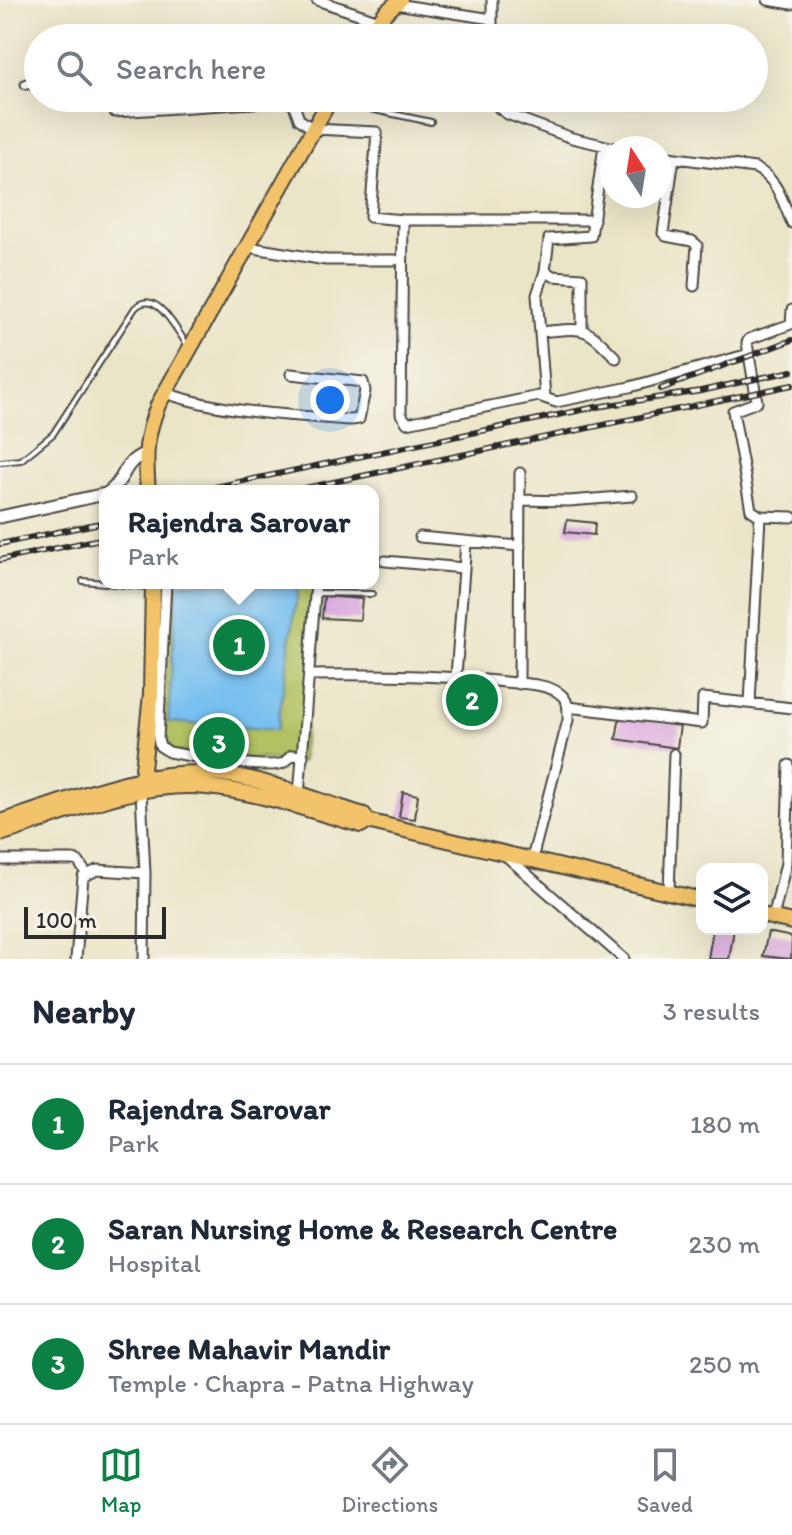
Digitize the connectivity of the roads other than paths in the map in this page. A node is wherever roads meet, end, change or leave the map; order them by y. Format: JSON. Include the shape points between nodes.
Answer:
{"nodes":[{"id":1,"x":317,"y":0,"type":"edge"},
{"id":2,"x":492,"y":0,"type":"edge"},
{"id":3,"x":768,"y":0,"type":"edge"},
{"id":4,"x":398,"y":2,"type":"edge"},
{"id":5,"x":792,"y":4,"type":"edge"},
{"id":6,"x":492,"y":19,"type":"junction"},
{"id":7,"x":379,"y":21,"type":"junction"},
{"id":8,"x":377,"y":24,"type":"edge"},
{"id":9,"x":492,"y":24,"type":"edge"},
{"id":10,"x":297,"y":112,"type":"edge"},
{"id":11,"x":323,"y":112,"type":"edge"},
{"id":12,"x":387,"y":112,"type":"edge"},
{"id":13,"x":504,"y":112,"type":"edge"},
{"id":14,"x":431,"y":122,"type":"dead end"},
{"id":15,"x":313,"y":129,"type":"junction"},
{"id":16,"x":600,"y":145,"type":"edge"},
{"id":17,"x":674,"y":158,"type":"joint"},
{"id":18,"x":600,"y":191,"type":"edge"},
{"id":19,"x":403,"y":220,"type":"junction"},
{"id":20,"x":594,"y":220,"type":"junction"},
{"id":21,"x":792,"y":223,"type":"edge"},
{"id":22,"x":248,"y":247,"type":"junction"},
{"id":23,"x":395,"y":260,"type":"dead end"},
{"id":24,"x":545,"y":271,"type":"junction"},
{"id":25,"x":694,"y":286,"type":"dead end"},
{"id":26,"x":792,"y":310,"type":"edge"},
{"id":27,"x":582,"y":329,"type":"junction"},
{"id":28,"x":540,"y":332,"type":"junction"},
{"id":29,"x":191,"y":350,"type":"junction"},
{"id":30,"x":749,"y":354,"type":"junction"},
{"id":31,"x":616,"y":358,"type":"dead end"},
{"id":32,"x":291,"y":374,"type":"dead end"},
{"id":33,"x":165,"y":393,"type":"junction"},
{"id":34,"x":545,"y":397,"type":"junction"},
{"id":35,"x":144,"y":454,"type":"junction"},
{"id":36,"x":0,"y":462,"type":"edge"},
{"id":37,"x":520,"y":473,"type":"dead end"},
{"id":38,"x":118,"y":485,"type":"edge"},
{"id":39,"x":147,"y":485,"type":"edge"},
{"id":40,"x":99,"y":494,"type":"edge"},
{"id":41,"x":632,"y":496,"type":"dead end"},
{"id":42,"x":520,"y":500,"type":"junction"},
{"id":43,"x":760,"y":516,"type":"junction"},
{"id":44,"x":0,"y":517,"type":"edge"},
{"id":45,"x":792,"y":517,"type":"edge"},
{"id":46,"x":420,"y":537,"type":"dead end"},
{"id":47,"x":466,"y":542,"type":"junction"},
{"id":48,"x":520,"y":546,"type":"junction"},
{"id":49,"x":385,"y":561,"type":"dead end"},
{"id":50,"x":464,"y":568,"type":"junction"},
{"id":51,"x":83,"y":581,"type":"dead end"},
{"id":52,"x":99,"y":582,"type":"edge"},
{"id":53,"x":158,"y":589,"type":"edge"},
{"id":54,"x":158,"y":589,"type":"edge"},
{"id":55,"x":316,"y":589,"type":"edge"},
{"id":56,"x":325,"y":589,"type":"edge"},
{"id":57,"x":372,"y":594,"type":"dead end"},
{"id":58,"x":309,"y":675,"type":"junction"},
{"id":59,"x":456,"y":676,"type":"junction"},
{"id":60,"x":519,"y":684,"type":"junction"},
{"id":61,"x":750,"y":703,"type":"junction"},
{"id":62,"x":568,"y":707,"type":"junction"},
{"id":63,"x":792,"y":708,"type":"edge"},
{"id":64,"x":674,"y":754,"type":"dead end"},
{"id":65,"x":303,"y":756,"type":"junction"},
{"id":66,"x":789,"y":765,"type":"dead end"},
{"id":67,"x":141,"y":786,"type":"junction"},
{"id":68,"x":299,"y":795,"type":"junction"},
{"id":69,"x":367,"y":821,"type":"junction"},
{"id":70,"x":0,"y":822,"type":"edge"},
{"id":71,"x":0,"y":834,"type":"edge"},
{"id":72,"x":502,"y":853,"type":"junction"},
{"id":73,"x":532,"y":859,"type":"junction"},
{"id":74,"x":0,"y":860,"type":"edge"},
{"id":75,"x":86,"y":873,"type":"junction"},
{"id":76,"x":145,"y":873,"type":"junction"},
{"id":77,"x":669,"y":892,"type":"junction"},
{"id":78,"x":696,"y":899,"type":"edge"},
{"id":79,"x":768,"y":913,"type":"edge"},
{"id":80,"x":768,"y":916,"type":"edge"},
{"id":81,"x":792,"y":922,"type":"edge"},
{"id":82,"x":76,"y":959,"type":"edge"},
{"id":83,"x":144,"y":959,"type":"edge"},
{"id":84,"x":624,"y":959,"type":"edge"}],
"edges":[{"from":1,"to":7,"type":"street"},
{"from":2,"to":6,"type":"street"},
{"from":3,"to":5,"type":"street"},
{"from":4,"to":6,"type":"street"},
{"from":4,"to":7,"type":"main road"},
{"from":6,"to":9,"type":"street"},
{"from":7,"to":8,"type":"main road"},
{"from":10,"to":15,"type":"street"},
{"from":11,"to":15,"type":"main road"},
{"from":12,"to":14,"type":"lane"},
{"from":13,"to":16,"type":"street"},
{"from":15,"to":19,"type":"street","via":[[377,132],[370,217]]},
{"from":15,"to":22,"type":"main road"},
{"from":17,"to":21,"type":"street","via":[[765,173]]},
{"from":17,"to":25,"type":"street","via":[[663,234],[696,243]]},
{"from":18,"to":20,"type":"street"},
{"from":19,"to":20,"type":"street"},
{"from":19,"to":34,"type":"street","via":[[403,420],[413,423]]},
{"from":20,"to":24,"type":"street","via":[[589,237],[549,239]]},
{"from":22,"to":23,"type":"street","via":[[326,260]]},
{"from":22,"to":29,"type":"main road"},
{"from":24,"to":27,"type":"street","via":[[582,278]]},
{"from":24,"to":28,"type":"street","via":[[537,295]]},
{"from":26,"to":30,"type":"street","via":[[791,324],[749,339]]},
{"from":27,"to":28,"type":"street"},
{"from":27,"to":31,"type":"street"},
{"from":28,"to":34,"type":"street"},
{"from":29,"to":33,"type":"main road"},
{"from":29,"to":36,"type":"lane","via":[[157,305],[142,302],[53,434],[21,460]]},
{"from":30,"to":34,"type":"street","via":[[630,387],[556,402]]},
{"from":30,"to":43,"type":"street","via":[[757,402],[733,411],[749,505]]},
{"from":32,"to":33,"type":"street","via":[[363,382],[359,419],[223,407]]},
{"from":33,"to":35,"type":"main road","via":[[148,429]]},
{"from":35,"to":38,"type":"street","via":[[128,464]]},
{"from":35,"to":39,"type":"main road"},
{"from":37,"to":42,"type":"street"},
{"from":40,"to":44,"type":"street"},
{"from":41,"to":42,"type":"street"},
{"from":42,"to":48,"type":"street"},
{"from":43,"to":45,"type":"street"},
{"from":43,"to":61,"type":"street"},
{"from":46,"to":47,"type":"street"},
{"from":47,"to":48,"type":"street"},
{"from":47,"to":50,"type":"street"},
{"from":48,"to":60,"type":"street"},
{"from":49,"to":50,"type":"street"},
{"from":50,"to":59,"type":"street"},
{"from":51,"to":52,"type":"lane"},
{"from":53,"to":65,"type":"street","via":[[160,746],[169,752],[237,762],[275,764]]},
{"from":54,"to":67,"type":"main road"},
{"from":55,"to":58,"type":"street"},
{"from":56,"to":57,"type":"lane"},
{"from":58,"to":59,"type":"street"},
{"from":58,"to":65,"type":"street"},
{"from":59,"to":60,"type":"street"},
{"from":60,"to":62,"type":"street","via":[[553,689]]},
{"from":61,"to":62,"type":"street","via":[[703,698],[702,723]]},
{"from":61,"to":63,"type":"street"},
{"from":62,"to":73,"type":"street"},
{"from":64,"to":77,"type":"street"},
{"from":65,"to":68,"type":"street"},
{"from":66,"to":79,"type":"street","via":[[786,863]]},
{"from":67,"to":68,"type":"main road","via":[[169,775],[224,775]]},
{"from":67,"to":69,"type":"main road","via":[[245,793],[361,825]]},
{"from":67,"to":70,"type":"main road","via":[[91,790]]},
{"from":67,"to":71,"type":"main road"},
{"from":67,"to":76,"type":"street"},
{"from":68,"to":69,"type":"main road","via":[[364,815]]},
{"from":69,"to":72,"type":"main road"},
{"from":72,"to":73,"type":"main road"},
{"from":72,"to":84,"type":"street"},
{"from":73,"to":77,"type":"main road"},
{"from":74,"to":75,"type":"street","via":[[73,860]]},
{"from":75,"to":76,"type":"street"},
{"from":75,"to":82,"type":"street","via":[[80,883]]},
{"from":76,"to":83,"type":"street"},
{"from":77,"to":78,"type":"main road"},
{"from":80,"to":81,"type":"main road"}]}
